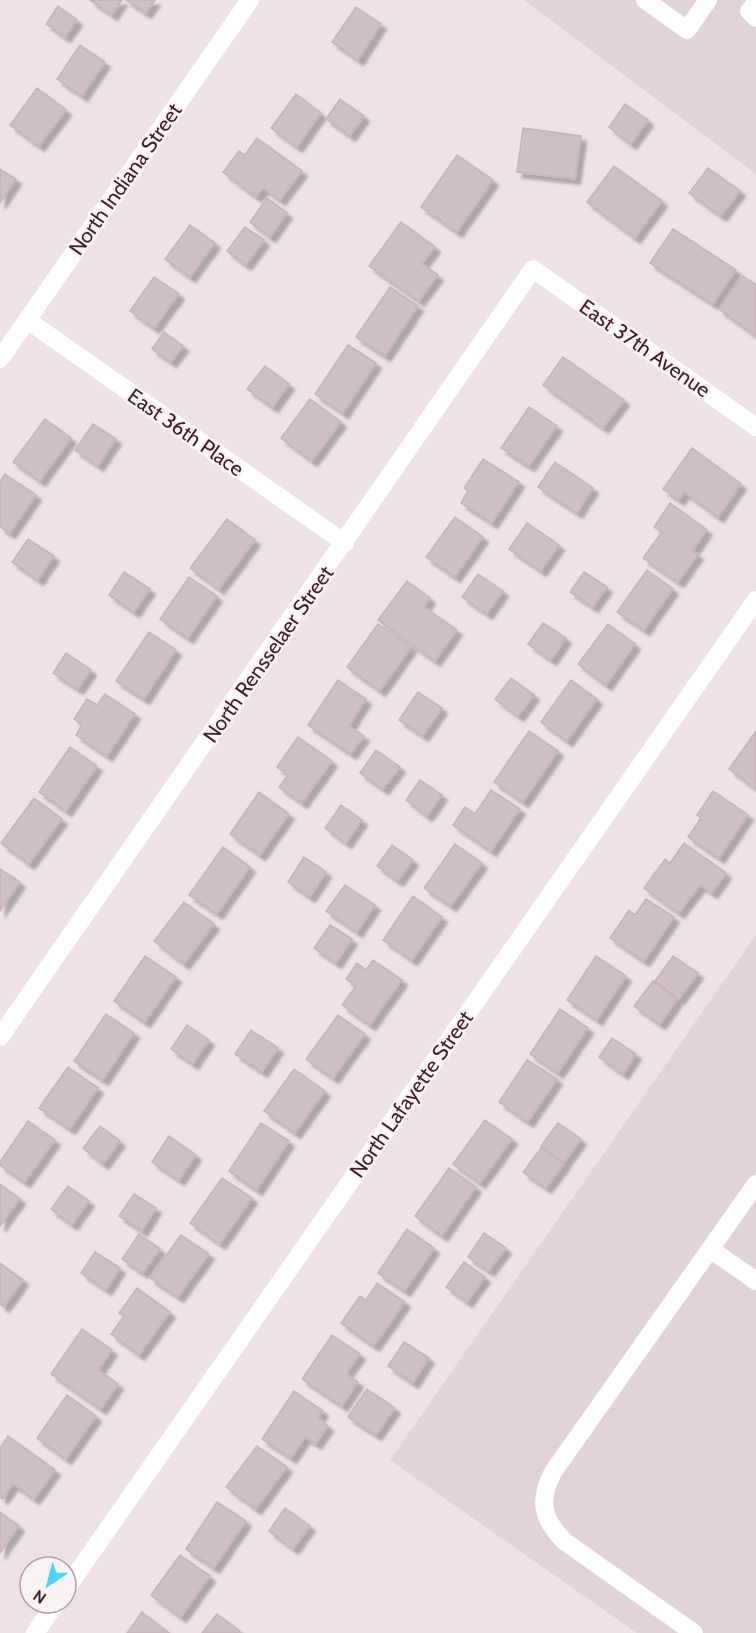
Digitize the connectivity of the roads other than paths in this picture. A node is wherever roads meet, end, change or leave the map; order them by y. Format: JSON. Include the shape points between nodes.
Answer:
{"nodes":[{"id":1,"x":250,"y":0,"type":"edge"},
{"id":2,"x":645,"y":0,"type":"edge"},
{"id":3,"x":708,"y":0,"type":"edge"},
{"id":4,"x":756,"y":3,"type":"edge"},
{"id":5,"x":756,"y":18,"type":"edge"},
{"id":6,"x":533,"y":269,"type":"joint"},
{"id":7,"x":27,"y":320,"type":"junction"},
{"id":8,"x":0,"y":359,"type":"edge"},
{"id":9,"x":756,"y":427,"type":"edge"},
{"id":10,"x":345,"y":543,"type":"junction"},
{"id":11,"x":756,"y":600,"type":"edge"},
{"id":12,"x":0,"y":1037,"type":"edge"},
{"id":13,"x":756,"y":1184,"type":"edge"},
{"id":14,"x":710,"y":1249,"type":"junction"},
{"id":15,"x":756,"y":1281,"type":"edge"},
{"id":16,"x":78,"y":1572,"type":"edge"},
{"id":17,"x":48,"y":1615,"type":"edge"},
{"id":18,"x":35,"y":1633,"type":"edge"},
{"id":19,"x":694,"y":1633,"type":"edge"}],
"edges":[{"from":1,"to":7,"type":"street","name":"North Indiana Street"},
{"from":2,"to":3,"type":"street","via":[[687,30]]},
{"from":4,"to":5,"type":"street","via":[[749,12]]},
{"from":6,"to":9,"type":"street","name":"East 37th Avenue"},
{"from":6,"to":10,"type":"street","name":"North Rensselaer Street"},
{"from":7,"to":8,"type":"street","name":"North Indiana Street"},
{"from":7,"to":10,"type":"street","name":"East 36th Place"},
{"from":10,"to":12,"type":"street","name":"North Rensselaer Street"},
{"from":11,"to":16,"type":"street","name":"North Lafayette Street"},
{"from":13,"to":14,"type":"street"},
{"from":14,"to":15,"type":"street"},
{"from":14,"to":19,"type":"street","via":[[553,1472],[544,1499],[549,1523],[564,1541]]},
{"from":17,"to":18,"type":"street"}]}
